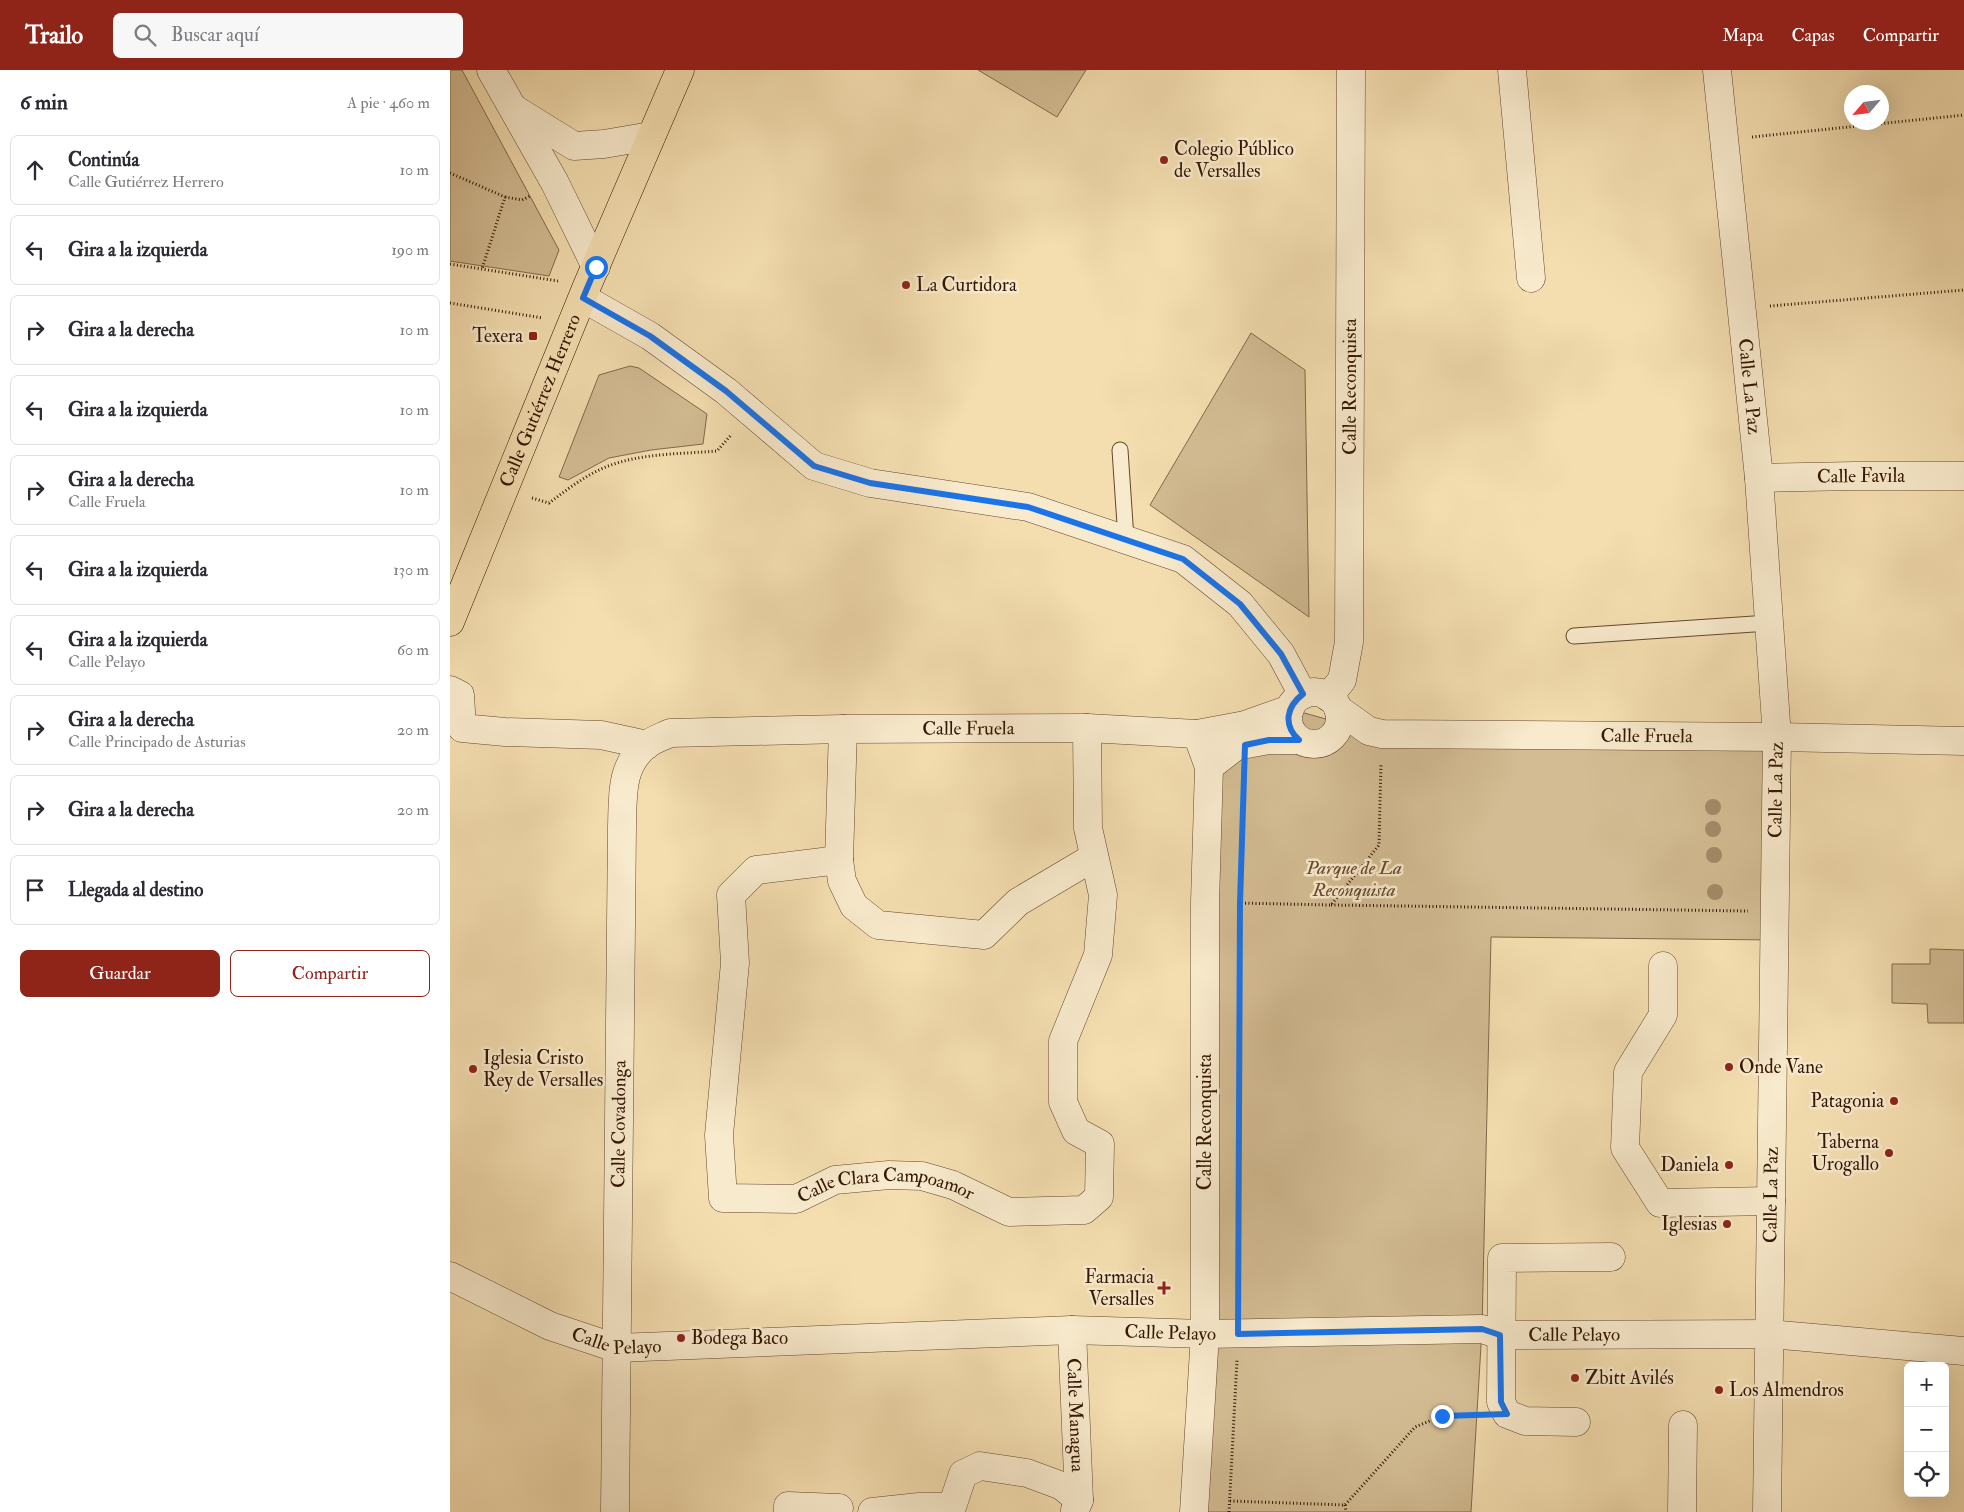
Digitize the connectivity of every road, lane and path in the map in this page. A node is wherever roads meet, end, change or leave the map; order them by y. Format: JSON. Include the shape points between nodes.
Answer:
{"nodes":[{"id":1,"x":491,"y":70,"type":"edge"},
{"id":2,"x":680,"y":70,"type":"edge"},
{"id":3,"x":1351,"y":70,"type":"edge"},
{"id":4,"x":1512,"y":70,"type":"edge"},
{"id":5,"x":1717,"y":70,"type":"edge"},
{"id":6,"x":511,"y":107,"type":"junction"},
{"id":7,"x":1964,"y":115,"type":"edge"},
{"id":8,"x":650,"y":136,"type":"junction"},
{"id":9,"x":1724,"y":140,"type":"junction"},
{"id":10,"x":450,"y":173,"type":"edge"},
{"id":11,"x":450,"y":264,"type":"edge"},
{"id":12,"x":482,"y":269,"type":"junction"},
{"id":13,"x":1531,"y":278,"type":"dead end"},
{"id":14,"x":1964,"y":290,"type":"edge"},
{"id":15,"x":585,"y":294,"type":"junction"},
{"id":16,"x":450,"y":303,"type":"edge"},
{"id":17,"x":1742,"y":309,"type":"junction"},
{"id":18,"x":751,"y":412,"type":"junction"},
{"id":19,"x":1120,"y":450,"type":"dead end"},
{"id":20,"x":1964,"y":476,"type":"edge"},
{"id":21,"x":1759,"y":478,"type":"junction"},
{"id":22,"x":504,"y":491,"type":"junction"},
{"id":23,"x":1126,"y":539,"type":"junction"},
{"id":24,"x":450,"y":622,"type":"edge"},
{"id":25,"x":1769,"y":623,"type":"junction"},
{"id":26,"x":1574,"y":636,"type":"dead end"},
{"id":27,"x":450,"y":690,"type":"edge"},
{"id":28,"x":1315,"y":702,"type":"junction"},
{"id":29,"x":1087,"y":728,"type":"junction"},
{"id":30,"x":843,"y":729,"type":"junction"},
{"id":31,"x":1197,"y":734,"type":"junction"},
{"id":32,"x":1382,"y":734,"type":"junction"},
{"id":33,"x":1776,"y":737,"type":"junction"},
{"id":34,"x":1299,"y":740,"type":"junction"},
{"id":35,"x":1964,"y":741,"type":"edge"},
{"id":36,"x":646,"y":745,"type":"junction"},
{"id":37,"x":1245,"y":745,"type":"junction"},
{"id":38,"x":1209,"y":767,"type":"junction"},
{"id":39,"x":1094,"y":857,"type":"junction"},
{"id":40,"x":838,"y":860,"type":"junction"},
{"id":41,"x":1205,"y":902,"type":"junction"},
{"id":42,"x":1240,"y":903,"type":"junction"},
{"id":43,"x":1331,"y":905,"type":"junction"},
{"id":44,"x":1774,"y":912,"type":"junction"},
{"id":45,"x":1664,"y":966,"type":"dead end"},
{"id":46,"x":1771,"y":1201,"type":"junction"},
{"id":47,"x":1611,"y":1257,"type":"dead end"},
{"id":48,"x":450,"y":1276,"type":"edge"},
{"id":49,"x":1072,"y":1330,"type":"junction"},
{"id":50,"x":1205,"y":1334,"type":"junction"},
{"id":51,"x":1238,"y":1334,"type":"junction"},
{"id":52,"x":1770,"y":1334,"type":"junction"},
{"id":53,"x":1500,"y":1335,"type":"junction"},
{"id":54,"x":616,"y":1348,"type":"junction"},
{"id":55,"x":1964,"y":1352,"type":"edge"},
{"id":56,"x":1507,"y":1414,"type":"junction"},
{"id":57,"x":1576,"y":1422,"type":"dead end"},
{"id":58,"x":1683,"y":1424,"type":"dead end"},
{"id":59,"x":1230,"y":1501,"type":"junction"},
{"id":60,"x":1345,"y":1505,"type":"junction"},
{"id":61,"x":1076,"y":1506,"type":"edge"},
{"id":62,"x":839,"y":1508,"type":"dead end"},
{"id":63,"x":615,"y":1512,"type":"edge"},
{"id":64,"x":788,"y":1512,"type":"edge"},
{"id":65,"x":872,"y":1512,"type":"edge"},
{"id":66,"x":1194,"y":1512,"type":"edge"},
{"id":67,"x":1229,"y":1512,"type":"edge"},
{"id":68,"x":1346,"y":1512,"type":"edge"},
{"id":69,"x":1682,"y":1512,"type":"edge"},
{"id":70,"x":1768,"y":1512,"type":"edge"}],
"edges":[{"from":1,"to":6,"type":"street"},
{"from":2,"to":8,"type":"main road","name":"Calle Gutiérrez Herrero"},
{"from":3,"to":28,"type":"street","name":"Calle Reconquista","via":[[1349,642],[1342,680]]},
{"from":4,"to":13,"type":"street"},
{"from":5,"to":9,"type":"street","name":"Calle La Paz"},
{"from":6,"to":8,"type":"street","via":[[574,146]]},
{"from":6,"to":15,"type":"street","via":[[555,183]]},
{"from":7,"to":9,"type":"path"},
{"from":8,"to":15,"type":"main road","name":"Calle Gutiérrez Herrero"},
{"from":9,"to":17,"type":"street","name":"Calle La Paz"},
{"from":10,"to":12,"type":"path","via":[[505,197]]},
{"from":11,"to":12,"type":"path"},
{"from":12,"to":15,"type":"path"},
{"from":14,"to":17,"type":"path"},
{"from":15,"to":16,"type":"path"},
{"from":15,"to":18,"type":"street","via":[[650,336]]},
{"from":15,"to":22,"type":"main road","name":"Calle Gutiérrez Herrero"},
{"from":17,"to":21,"type":"street","name":"Calle La Paz"},
{"from":18,"to":22,"type":"path","via":[[717,451],[637,458],[609,465],[549,503]]},
{"from":18,"to":23,"type":"street","via":[[814,466],[870,483],[1028,507]]},
{"from":19,"to":23,"type":"lane"},
{"from":20,"to":21,"type":"street","name":"Calle Favila"},
{"from":21,"to":25,"type":"street","name":"Calle La Paz"},
{"from":22,"to":24,"type":"main road","name":"Calle Gutiérrez Herrero"},
{"from":23,"to":28,"type":"street","via":[[1183,559],[1240,604]]},
{"from":25,"to":26,"type":"lane"},
{"from":25,"to":33,"type":"street","name":"Calle La Paz"},
{"from":27,"to":36,"type":"street","via":[[460,695],[462,728],[601,735]]},
{"from":28,"to":31,"type":"street","name":"Calle Fruela","via":[[1245,725]]},
{"from":28,"to":32,"type":"street","name":"Calle Fruela","via":[[1369,732]]},
{"from":28,"to":34,"type":"street","via":[[1289,726]]},
{"from":28,"to":34,"type":"street","via":[[1340,720],[1337,730],[1320,744]]},
{"from":29,"to":30,"type":"street","name":"Calle Fruela"},
{"from":29,"to":31,"type":"street","name":"Calle Fruela"},
{"from":29,"to":39,"type":"street","name":"Calle Clara Campoamor","via":[[1088,828]]},
{"from":30,"to":36,"type":"street","name":"Calle Fruela","via":[[670,733]]},
{"from":30,"to":40,"type":"street"},
{"from":31,"to":38,"type":"street","name":"Calle Reconquista"},
{"from":32,"to":33,"type":"street","name":"Calle Fruela"},
{"from":32,"to":43,"type":"path","via":[[1379,845]]},
{"from":33,"to":35,"type":"street","name":"Calle Fruela"},
{"from":33,"to":44,"type":"street","name":"Calle La Paz"},
{"from":34,"to":37,"type":"street","via":[[1269,740]]},
{"from":36,"to":54,"type":"street","name":"Calle Covadonga","via":[[631,761],[624,782]]},
{"from":37,"to":38,"type":"street","via":[[1236,746]]},
{"from":37,"to":42,"type":"path"},
{"from":38,"to":41,"type":"street","name":"Calle Reconquista"},
{"from":39,"to":40,"type":"street","via":[[1018,902],[984,935],[878,925],[854,906],[842,881]]},
{"from":39,"to":40,"type":"street","name":"Calle Clara Campoamor","via":[[1103,896],[1098,954],[1063,1041],[1063,1102],[1076,1131],[1100,1144],[1099,1197],[1084,1210],[1009,1212],[953,1185],[922,1176],[889,1175],[835,1180],[796,1199],[723,1198],[719,1135],[735,963],[731,895],[756,870]]},
{"from":41,"to":42,"type":"path"},
{"from":41,"to":50,"type":"street","name":"Calle Reconquista"},
{"from":42,"to":43,"type":"path"},
{"from":42,"to":51,"type":"path"},
{"from":43,"to":44,"type":"path"},
{"from":44,"to":46,"type":"street","name":"Calle La Paz"},
{"from":45,"to":46,"type":"street","via":[[1663,1015],[1628,1072],[1625,1148],[1660,1203]]},
{"from":46,"to":52,"type":"street","name":"Calle La Paz"},
{"from":47,"to":53,"type":"street","via":[[1502,1258]]},
{"from":48,"to":54,"type":"street","name":"Calle Pelayo","via":[[550,1326]]},
{"from":49,"to":50,"type":"street","name":"Calle Pelayo"},
{"from":49,"to":54,"type":"street","name":"Calle Pelayo"},
{"from":49,"to":61,"type":"street","name":"Calle Managua"},
{"from":50,"to":51,"type":"street","name":"Calle Pelayo"},
{"from":50,"to":66,"type":"street","name":"Calle Reconquista"},
{"from":51,"to":53,"type":"street","name":"Calle Pelayo","via":[[1482,1329]]},
{"from":51,"to":59,"type":"path"},
{"from":52,"to":53,"type":"street","name":"Calle Pelayo"},
{"from":52,"to":55,"type":"street","name":"Calle Pelayo"},
{"from":52,"to":70,"type":"street","name":"Calle La Paz"},
{"from":53,"to":56,"type":"street","via":[[1501,1402]]},
{"from":54,"to":63,"type":"street","name":"Calle Covadonga"},
{"from":56,"to":57,"type":"street","via":[[1525,1421]]},
{"from":56,"to":60,"type":"path","via":[[1442,1416],[1415,1427]]},
{"from":58,"to":69,"type":"street"},
{"from":59,"to":60,"type":"path"},
{"from":59,"to":67,"type":"path"},
{"from":60,"to":68,"type":"path"},
{"from":61,"to":65,"type":"street","name":"Calle Managua","via":[[1062,1486],[1027,1473],[980,1466],[963,1474],[952,1507]]},
{"from":62,"to":64,"type":"street","via":[[788,1506]]}]}
